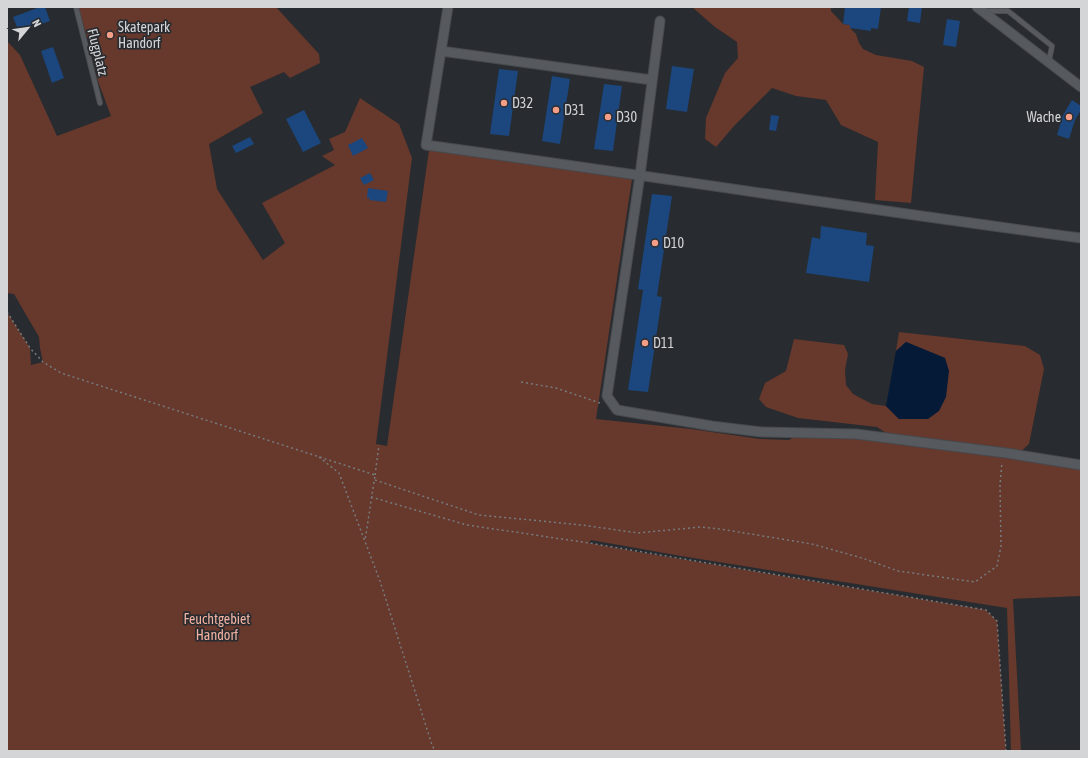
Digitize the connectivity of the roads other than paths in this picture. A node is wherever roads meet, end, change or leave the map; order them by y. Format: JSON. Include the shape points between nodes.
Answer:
{"nodes":[{"id":1,"x":76,"y":7,"type":"edge"},
{"id":2,"x":448,"y":7,"type":"edge"},
{"id":3,"x":979,"y":9,"type":"edge"},
{"id":4,"x":660,"y":21,"type":"dead end"},
{"id":5,"x":440,"y":51,"type":"junction"},
{"id":6,"x":1048,"y":63,"type":"junction"},
{"id":7,"x":652,"y":80,"type":"junction"},
{"id":8,"x":1081,"y":87,"type":"edge"},
{"id":9,"x":100,"y":103,"type":"dead end"},
{"id":10,"x":640,"y":175,"type":"junction"},
{"id":11,"x":1081,"y":238,"type":"edge"},
{"id":12,"x":1081,"y":465,"type":"edge"}],
"edges":[{"from":1,"to":9,"type":"lane","name":"Flugplatz"},
{"from":2,"to":5,"type":"street"},
{"from":3,"to":6,"type":"street"},
{"from":3,"to":6,"type":"lane","via":[[1008,11],[1052,46]]},
{"from":4,"to":7,"type":"street"},
{"from":5,"to":7,"type":"street"},
{"from":5,"to":10,"type":"street","via":[[426,145]]},
{"from":6,"to":8,"type":"street"},
{"from":7,"to":10,"type":"street"},
{"from":10,"to":11,"type":"street"},
{"from":10,"to":12,"type":"street","via":[[607,396],[617,410],[761,432],[856,434]]}]}
